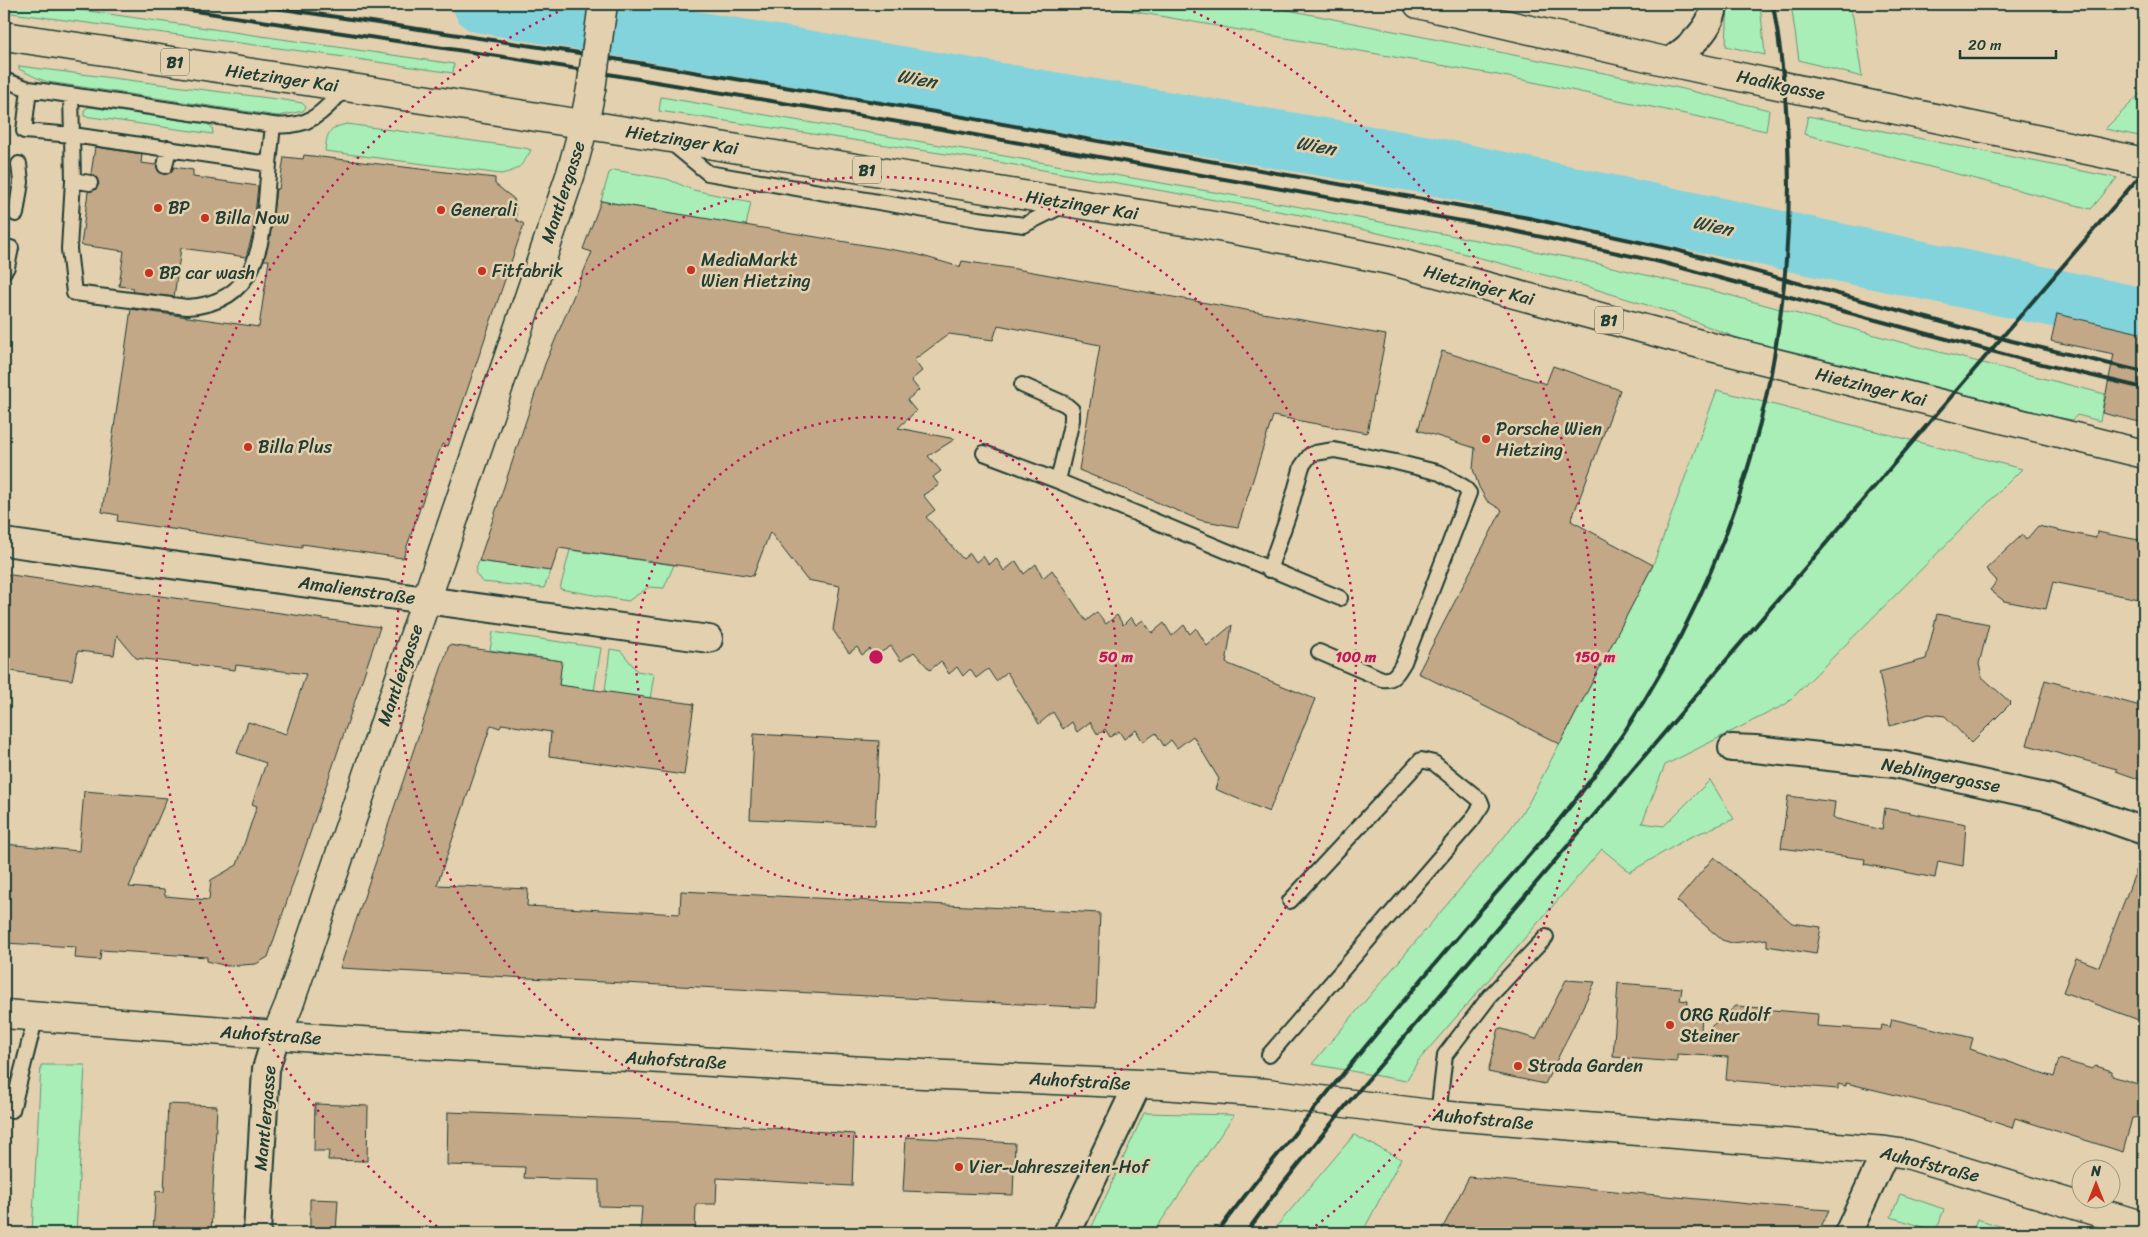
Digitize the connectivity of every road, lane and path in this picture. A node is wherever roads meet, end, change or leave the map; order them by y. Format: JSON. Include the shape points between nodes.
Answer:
{"nodes":[{"id":1,"x":603,"y":4,"type":"edge"},
{"id":2,"x":1418,"y":4,"type":"edge"},
{"id":3,"x":1714,"y":4,"type":"edge"},
{"id":4,"x":4,"y":36,"type":"edge"},
{"id":5,"x":1669,"y":62,"type":"junction"},
{"id":6,"x":4,"y":80,"type":"edge"},
{"id":7,"x":346,"y":87,"type":"junction"},
{"id":8,"x":29,"y":88,"type":"junction"},
{"id":9,"x":72,"y":96,"type":"junction"},
{"id":10,"x":273,"y":125,"type":"junction"},
{"id":11,"x":584,"y":125,"type":"junction"},
{"id":12,"x":72,"y":135,"type":"junction"},
{"id":13,"x":169,"y":148,"type":"junction"},
{"id":14,"x":2144,"y":162,"type":"edge"},
{"id":15,"x":19,"y":164,"type":"dead end"},
{"id":16,"x":269,"y":164,"type":"junction"},
{"id":17,"x":165,"y":166,"type":"dead end"},
{"id":18,"x":73,"y":180,"type":"junction"},
{"id":19,"x":90,"y":184,"type":"dead end"},
{"id":20,"x":16,"y":214,"type":"dead end"},
{"id":21,"x":11,"y":248,"type":"dead end"},
{"id":22,"x":4,"y":271,"type":"edge"},
{"id":23,"x":1022,"y":385,"type":"dead end"},
{"id":24,"x":984,"y":453,"type":"dead end"},
{"id":25,"x":2144,"y":454,"type":"edge"},
{"id":26,"x":1058,"y":481,"type":"junction"},
{"id":27,"x":4,"y":542,"type":"edge"},
{"id":28,"x":1269,"y":570,"type":"junction"},
{"id":29,"x":1340,"y":598,"type":"dead end"},
{"id":30,"x":426,"y":599,"type":"junction"},
{"id":31,"x":709,"y":639,"type":"dead end"},
{"id":32,"x":1319,"y":652,"type":"dead end"},
{"id":33,"x":1732,"y":748,"type":"dead end"},
{"id":34,"x":2144,"y":831,"type":"edge"},
{"id":35,"x":1290,"y":901,"type":"dead end"},
{"id":36,"x":1546,"y":937,"type":"dead end"},
{"id":37,"x":4,"y":1014,"type":"edge"},
{"id":38,"x":36,"y":1016,"type":"junction"},
{"id":39,"x":276,"y":1036,"type":"junction"},
{"id":40,"x":1269,"y":1055,"type":"dead end"},
{"id":41,"x":1138,"y":1084,"type":"junction"},
{"id":42,"x":4,"y":1109,"type":"edge"},
{"id":43,"x":1438,"y":1116,"type":"junction"},
{"id":44,"x":1886,"y":1151,"type":"junction"},
{"id":45,"x":2144,"y":1226,"type":"edge"},
{"id":46,"x":257,"y":1233,"type":"edge"},
{"id":47,"x":1067,"y":1233,"type":"edge"},
{"id":48,"x":1848,"y":1233,"type":"edge"}],
"edges":[{"from":1,"to":11,"type":"street","name":"Mantlergasse","bridge":true},
{"from":2,"to":5,"type":"street","name":"Hadikgasse"},
{"from":3,"to":5,"type":"street","via":[[1714,14],[1691,46]]},
{"from":4,"to":7,"type":"street","name":"Hietzinger Kai","number":"B1"},
{"from":5,"to":14,"type":"street","name":"Hadikgasse"},
{"from":6,"to":8,"type":"lane"},
{"from":7,"to":10,"type":"lane","via":[[311,120],[296,126]]},
{"from":7,"to":11,"type":"street","name":"Hietzinger Kai","number":"B1"},
{"from":8,"to":9,"type":"lane"},
{"from":8,"to":12,"type":"lane","via":[[24,131]]},
{"from":9,"to":10,"type":"lane"},
{"from":9,"to":12,"type":"lane"},
{"from":10,"to":16,"type":"lane"},
{"from":11,"to":25,"type":"street","name":"Hietzinger Kai","number":"B1","via":[[1208,225],[1388,260],[1711,347]]},
{"from":11,"to":30,"type":"street","name":"Mantlergasse","via":[[571,173]]},
{"from":12,"to":13,"type":"lane"},
{"from":12,"to":18,"type":"lane"},
{"from":13,"to":16,"type":"lane"},
{"from":13,"to":17,"type":"lane"},
{"from":15,"to":20,"type":"lane","via":[[21,182]]},
{"from":16,"to":18,"type":"lane","via":[[262,234],[252,270],[245,282],[223,298],[187,307],[74,293],[69,249]]},
{"from":18,"to":19,"type":"lane"},
{"from":21,"to":22,"type":"lane"},
{"from":23,"to":26,"type":"lane","via":[[1066,404],[1072,410]]},
{"from":24,"to":26,"type":"lane"},
{"from":26,"to":28,"type":"lane"},
{"from":27,"to":30,"type":"street","name":"Amalienstraße"},
{"from":28,"to":29,"type":"lane"},
{"from":28,"to":32,"type":"lane","via":[[1302,466],[1315,453],[1334,450],[1440,473],[1469,493],[1396,676],[1382,679]]},
{"from":30,"to":31,"type":"street","name":"Amalienstraße"},
{"from":30,"to":39,"type":"street","name":"Mantlergasse"},
{"from":33,"to":34,"type":"street","name":"Neblingergasse","via":[[1894,764],[2050,798]]},
{"from":35,"to":40,"type":"lane","via":[[1421,760],[1434,763],[1480,800],[1482,805],[1472,820]]},
{"from":36,"to":43,"type":"lane","via":[[1490,996],[1445,1055]]},
{"from":37,"to":38,"type":"street","name":"Auhofstraße"},
{"from":38,"to":39,"type":"street","name":"Auhofstraße"},
{"from":38,"to":42,"type":"lane","via":[[12,1110]]},
{"from":39,"to":41,"type":"street","name":"Auhofstraße"},
{"from":39,"to":46,"type":"street","name":"Mantlergasse","via":[[266,1069]]},
{"from":41,"to":43,"type":"street","name":"Auhofstraße","via":[[1267,1093]]},
{"from":41,"to":47,"type":"street"},
{"from":43,"to":44,"type":"street","name":"Auhofstraße"},
{"from":44,"to":45,"type":"street","name":"Auhofstraße","via":[[1907,1154]]},
{"from":44,"to":48,"type":"street"}]}
